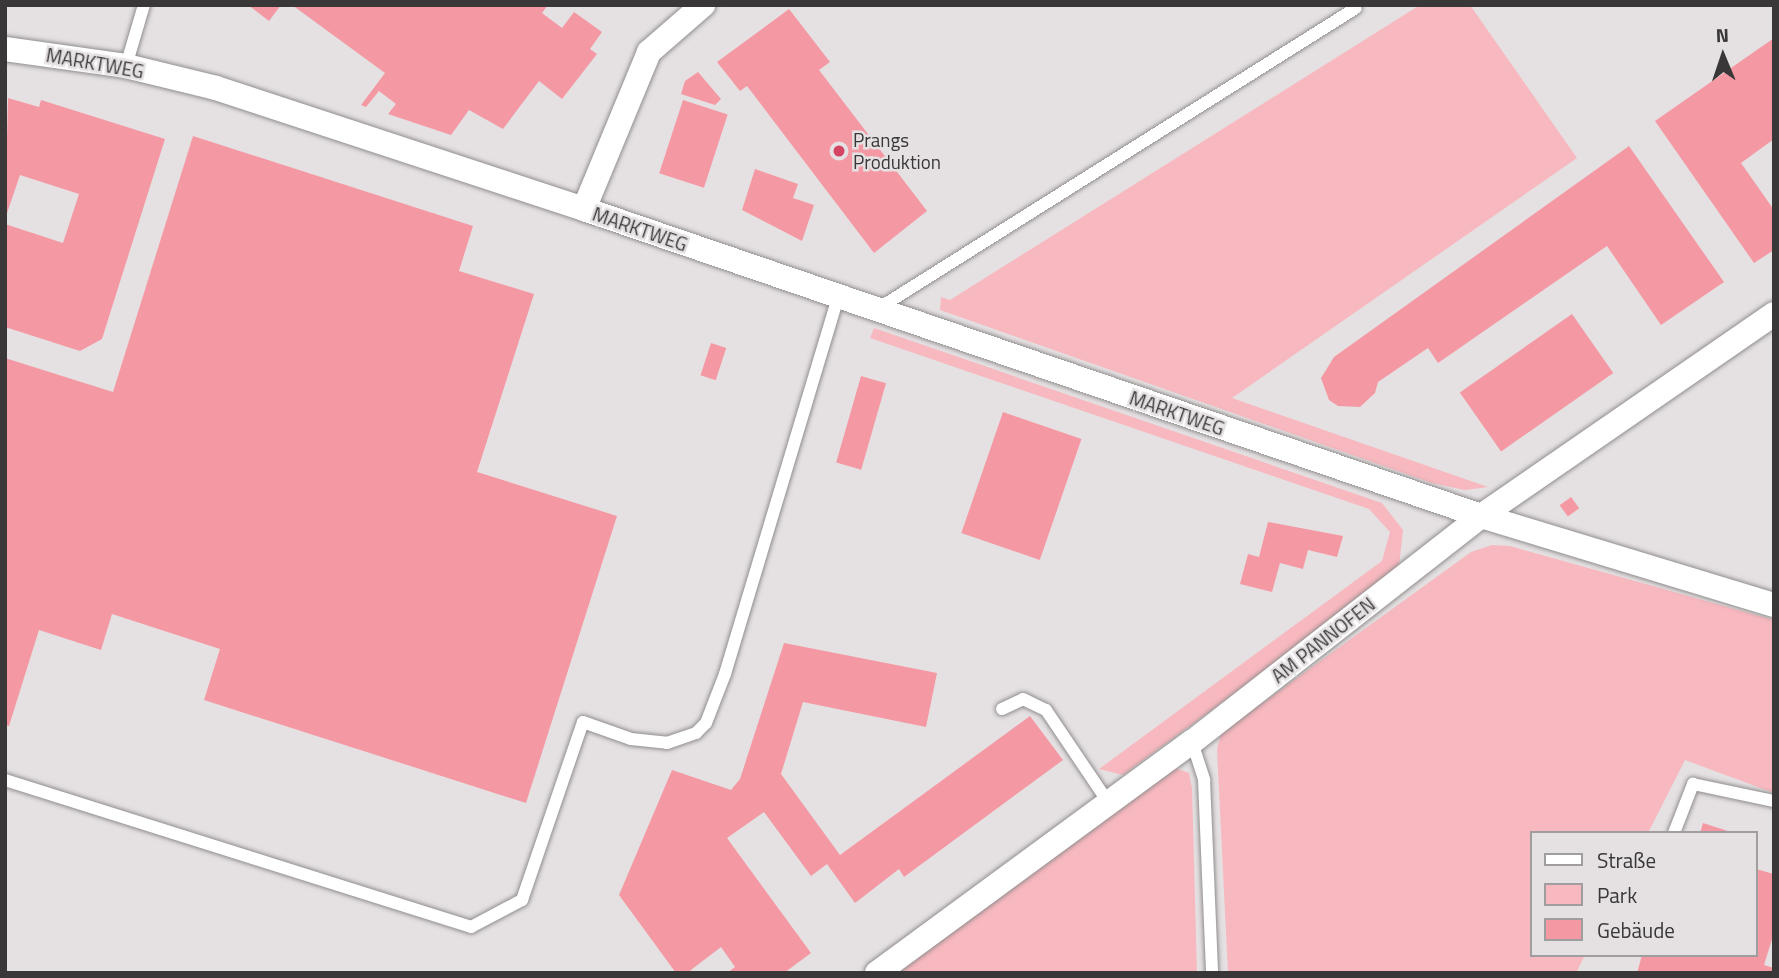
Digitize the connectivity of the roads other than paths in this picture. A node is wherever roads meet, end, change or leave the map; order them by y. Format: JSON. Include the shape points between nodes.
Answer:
{"nodes":[{"id":1,"x":144,"y":5,"type":"edge"},
{"id":2,"x":704,"y":5,"type":"edge"},
{"id":3,"x":1356,"y":8,"type":"dead end"},
{"id":4,"x":5,"y":49,"type":"edge"},
{"id":5,"x":126,"y":66,"type":"junction"},
{"id":6,"x":584,"y":209,"type":"junction"},
{"id":7,"x":838,"y":298,"type":"junction"},
{"id":8,"x":876,"y":310,"type":"junction"},
{"id":9,"x":1774,"y":314,"type":"edge"},
{"id":10,"x":1481,"y":516,"type":"junction"},
{"id":11,"x":1774,"y":605,"type":"edge"},
{"id":12,"x":1002,"y":709,"type":"dead end"},
{"id":13,"x":1192,"y":741,"type":"junction"},
{"id":14,"x":5,"y":780,"type":"edge"},
{"id":15,"x":1774,"y":801,"type":"edge"},
{"id":16,"x":1108,"y":802,"type":"junction"},
{"id":17,"x":1675,"y":831,"type":"edge"},
{"id":18,"x":877,"y":973,"type":"edge"},
{"id":19,"x":1212,"y":973,"type":"edge"}],
"edges":[{"from":1,"to":5,"type":"lane"},
{"from":2,"to":6,"type":"street","name":"MARKTWEG","via":[[649,52]]},
{"from":3,"to":8,"type":"lane"},
{"from":4,"to":5,"type":"street","name":"MARKTWEG"},
{"from":5,"to":6,"type":"street","name":"MARKTWEG","via":[[216,88]]},
{"from":6,"to":7,"type":"street","name":"MARKTWEG"},
{"from":7,"to":8,"type":"street","name":"MARKTWEG"},
{"from":7,"to":14,"type":"lane","via":[[725,674],[706,723],[696,733],[667,743],[631,739],[583,722],[522,900],[471,927]]},
{"from":8,"to":10,"type":"street","name":"MARKTWEG"},
{"from":9,"to":10,"type":"street","name":"AM PANNOFEN"},
{"from":10,"to":11,"type":"street","name":"MARKTWEG"},
{"from":10,"to":13,"type":"street","name":"AM PANNOFEN"},
{"from":12,"to":16,"type":"lane","via":[[1023,699],[1046,710]]},
{"from":13,"to":16,"type":"street","name":"AM PANNOFEN"},
{"from":13,"to":19,"type":"lane","via":[[1204,780]]},
{"from":15,"to":17,"type":"lane","via":[[1693,784]]},
{"from":16,"to":18,"type":"street","name":"AM PANNOFEN"}]}
